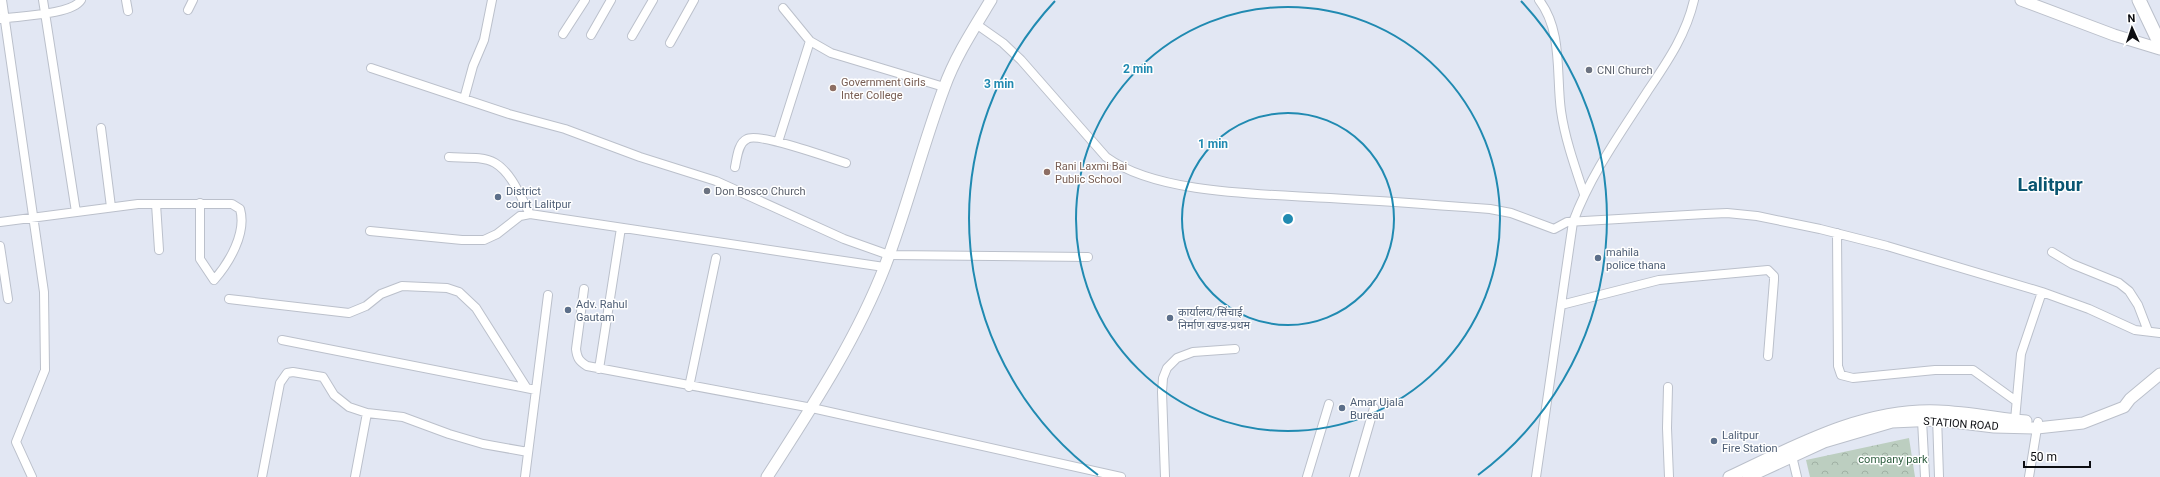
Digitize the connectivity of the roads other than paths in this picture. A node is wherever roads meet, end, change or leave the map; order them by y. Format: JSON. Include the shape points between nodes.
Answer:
{"nodes":[{"id":1,"x":2,"y":0,"type":"edge"},
{"id":2,"x":43,"y":0,"type":"edge"},
{"id":3,"x":81,"y":0,"type":"edge"},
{"id":4,"x":126,"y":0,"type":"edge"},
{"id":5,"x":193,"y":0,"type":"edge"},
{"id":6,"x":492,"y":0,"type":"edge"},
{"id":7,"x":585,"y":0,"type":"edge"},
{"id":8,"x":611,"y":0,"type":"edge"},
{"id":9,"x":653,"y":0,"type":"edge"},
{"id":10,"x":694,"y":0,"type":"edge"},
{"id":11,"x":991,"y":0,"type":"edge"},
{"id":12,"x":1539,"y":0,"type":"edge"},
{"id":13,"x":1694,"y":0,"type":"edge"},
{"id":14,"x":2022,"y":0,"type":"edge"},
{"id":15,"x":2141,"y":2,"type":"edge"},
{"id":16,"x":783,"y":8,"type":"dead end"},
{"id":17,"x":188,"y":10,"type":"dead end"},
{"id":18,"x":128,"y":11,"type":"dead end"},
{"id":19,"x":46,"y":13,"type":"junction"},
{"id":20,"x":2,"y":18,"type":"edge"},
{"id":21,"x":979,"y":18,"type":"junction"},
{"id":22,"x":563,"y":34,"type":"dead end"},
{"id":23,"x":591,"y":35,"type":"dead end"},
{"id":24,"x":632,"y":36,"type":"dead end"},
{"id":25,"x":810,"y":40,"type":"junction"},
{"id":26,"x":670,"y":43,"type":"dead end"},
{"id":27,"x":2160,"y":44,"type":"edge"},
{"id":28,"x":2160,"y":49,"type":"edge"},
{"id":29,"x":371,"y":68,"type":"dead end"},
{"id":30,"x":944,"y":87,"type":"junction"},
{"id":31,"x":464,"y":99,"type":"junction"},
{"id":32,"x":101,"y":128,"type":"dead end"},
{"id":33,"x":778,"y":142,"type":"junction"},
{"id":34,"x":449,"y":157,"type":"dead end"},
{"id":35,"x":846,"y":163,"type":"dead end"},
{"id":36,"x":735,"y":167,"type":"dead end"},
{"id":37,"x":1584,"y":194,"type":"junction"},
{"id":38,"x":200,"y":203,"type":"junction"},
{"id":39,"x":156,"y":204,"type":"junction"},
{"id":40,"x":111,"y":207,"type":"junction"},
{"id":41,"x":76,"y":212,"type":"junction"},
{"id":42,"x":530,"y":214,"type":"junction"},
{"id":43,"x":35,"y":218,"type":"junction"},
{"id":44,"x":0,"y":222,"type":"edge"},
{"id":45,"x":1574,"y":222,"type":"junction"},
{"id":46,"x":621,"y":228,"type":"junction"},
{"id":47,"x":370,"y":231,"type":"dead end"},
{"id":48,"x":1837,"y":233,"type":"junction"},
{"id":49,"x":0,"y":246,"type":"edge"},
{"id":50,"x":159,"y":250,"type":"dead end"},
{"id":51,"x":2052,"y":252,"type":"dead end"},
{"id":52,"x":889,"y":255,"type":"junction"},
{"id":53,"x":1088,"y":257,"type":"dead end"},
{"id":54,"x":716,"y":258,"type":"dead end"},
{"id":55,"x":884,"y":267,"type":"junction"},
{"id":56,"x":584,"y":289,"type":"dead end"},
{"id":57,"x":2042,"y":292,"type":"junction"},
{"id":58,"x":548,"y":295,"type":"dead end"},
{"id":59,"x":8,"y":299,"type":"dead end"},
{"id":60,"x":229,"y":299,"type":"dead end"},
{"id":61,"x":1560,"y":305,"type":"junction"},
{"id":62,"x":2148,"y":331,"type":"junction"},
{"id":63,"x":2160,"y":333,"type":"edge"},
{"id":64,"x":282,"y":340,"type":"dead end"},
{"id":65,"x":1235,"y":349,"type":"dead end"},
{"id":66,"x":1768,"y":356,"type":"dead end"},
{"id":67,"x":599,"y":369,"type":"junction"},
{"id":68,"x":2160,"y":374,"type":"edge"},
{"id":69,"x":689,"y":386,"type":"junction"},
{"id":70,"x":526,"y":387,"type":"junction"},
{"id":71,"x":1668,"y":387,"type":"dead end"},
{"id":72,"x":536,"y":390,"type":"junction"},
{"id":73,"x":2016,"y":401,"type":"junction"},
{"id":74,"x":1329,"y":404,"type":"dead end"},
{"id":75,"x":812,"y":408,"type":"junction"},
{"id":76,"x":1374,"y":408,"type":"dead end"},
{"id":77,"x":367,"y":412,"type":"junction"},
{"id":78,"x":1938,"y":416,"type":"junction"},
{"id":79,"x":1922,"y":420,"type":"junction"},
{"id":80,"x":2015,"y":420,"type":"junction"},
{"id":81,"x":2038,"y":425,"type":"junction"},
{"id":82,"x":528,"y":452,"type":"junction"},
{"id":83,"x":1792,"y":456,"type":"junction"},
{"id":84,"x":1537,"y":476,"type":"edge"},
{"id":85,"x":32,"y":477,"type":"edge"},
{"id":86,"x":262,"y":477,"type":"edge"},
{"id":87,"x":355,"y":477,"type":"edge"},
{"id":88,"x":525,"y":477,"type":"edge"},
{"id":89,"x":767,"y":477,"type":"edge"},
{"id":90,"x":1121,"y":477,"type":"edge"},
{"id":91,"x":1165,"y":477,"type":"edge"},
{"id":92,"x":1307,"y":477,"type":"edge"},
{"id":93,"x":1354,"y":477,"type":"edge"},
{"id":94,"x":1668,"y":477,"type":"edge"},
{"id":95,"x":1729,"y":477,"type":"edge"},
{"id":96,"x":1748,"y":477,"type":"edge"},
{"id":97,"x":1798,"y":477,"type":"edge"},
{"id":98,"x":1925,"y":477,"type":"edge"},
{"id":99,"x":1939,"y":477,"type":"edge"},
{"id":100,"x":2029,"y":477,"type":"edge"}],
"edges":[{"from":1,"to":20,"type":"street"},
{"from":2,"to":19,"type":"street"},
{"from":3,"to":19,"type":"street","via":[[73,7]]},
{"from":4,"to":18,"type":"street"},
{"from":5,"to":17,"type":"street"},
{"from":6,"to":31,"type":"street","via":[[484,40],[473,66]]},
{"from":7,"to":22,"type":"street"},
{"from":8,"to":23,"type":"street"},
{"from":9,"to":24,"type":"street"},
{"from":10,"to":26,"type":"street"},
{"from":11,"to":21,"type":"main road"},
{"from":12,"to":37,"type":"street","via":[[1552,25],[1561,110],[1567,141]]},
{"from":13,"to":37,"type":"street","via":[[1676,49],[1604,158]]},
{"from":14,"to":28,"type":"main road","via":[[2114,35]]},
{"from":15,"to":27,"type":"main road"},
{"from":16,"to":25,"type":"street"},
{"from":19,"to":20,"type":"street"},
{"from":19,"to":41,"type":"street"},
{"from":20,"to":43,"type":"street"},
{"from":21,"to":30,"type":"main road"},
{"from":21,"to":45,"type":"street","via":[[1021,60],[1106,157],[1133,172],[1189,187],[1490,209],[1511,213],[1554,229],[1562,224]]},
{"from":25,"to":30,"type":"street","via":[[831,53]]},
{"from":25,"to":33,"type":"street"},
{"from":29,"to":31,"type":"street"},
{"from":30,"to":52,"type":"main road"},
{"from":31,"to":52,"type":"street","via":[[565,129],[640,157],[716,181],[844,239]]},
{"from":32,"to":40,"type":"street"},
{"from":33,"to":35,"type":"street"},
{"from":33,"to":36,"type":"street","via":[[747,138],[739,149]]},
{"from":34,"to":42,"type":"street","via":[[494,163],[504,171],[517,189]]},
{"from":37,"to":45,"type":"street"},
{"from":38,"to":38,"type":"street","via":[[237,205],[242,214],[234,249],[225,267],[214,280],[200,259]]},
{"from":38,"to":39,"type":"street"},
{"from":39,"to":40,"type":"street"},
{"from":39,"to":50,"type":"street"},
{"from":40,"to":41,"type":"street"},
{"from":41,"to":43,"type":"street"},
{"from":42,"to":46,"type":"street"},
{"from":42,"to":47,"type":"street","via":[[520,216],[497,234],[484,240]]},
{"from":43,"to":44,"type":"street"},
{"from":43,"to":85,"type":"street","via":[[44,292],[45,370],[16,442]]},
{"from":45,"to":48,"type":"street","via":[[1727,213],[1756,216]]},
{"from":45,"to":61,"type":"street"},
{"from":46,"to":55,"type":"street"},
{"from":46,"to":67,"type":"street"},
{"from":48,"to":57,"type":"street"},
{"from":48,"to":73,"type":"street","via":[[1838,366],[1841,375],[1853,378],[1935,370],[1973,370]]},
{"from":49,"to":59,"type":"street"},
{"from":51,"to":62,"type":"street","via":[[2072,264],[2119,283],[2129,291],[2138,305]]},
{"from":52,"to":53,"type":"street"},
{"from":52,"to":55,"type":"main road"},
{"from":54,"to":69,"type":"street"},
{"from":55,"to":75,"type":"main road","via":[[857,326]]},
{"from":56,"to":67,"type":"street","via":[[577,357],[587,366]]},
{"from":57,"to":62,"type":"street","via":[[2089,309],[2124,326]]},
{"from":57,"to":73,"type":"street","via":[[2021,354]]},
{"from":58,"to":72,"type":"street"},
{"from":60,"to":70,"type":"street","via":[[349,313],[366,306],[381,294],[402,286],[453,290],[464,295],[476,308]]},
{"from":61,"to":66,"type":"street","via":[[1659,280],[1768,270],[1774,276]]},
{"from":61,"to":84,"type":"street"},
{"from":62,"to":63,"type":"street"},
{"from":64,"to":70,"type":"street"},
{"from":65,"to":91,"type":"street","via":[[1193,352],[1177,358],[1168,368],[1163,378],[1162,392]]},
{"from":67,"to":69,"type":"street"},
{"from":68,"to":81,"type":"main road","via":[[2130,399],[2075,418]]},
{"from":69,"to":75,"type":"street"},
{"from":70,"to":72,"type":"street"},
{"from":71,"to":94,"type":"street"},
{"from":72,"to":82,"type":"street"},
{"from":73,"to":80,"type":"street"},
{"from":74,"to":92,"type":"street"},
{"from":75,"to":89,"type":"main road"},
{"from":75,"to":90,"type":"street"},
{"from":76,"to":93,"type":"street"},
{"from":77,"to":82,"type":"street","via":[[403,417],[483,444]]},
{"from":77,"to":86,"type":"street","via":[[340,402],[323,377],[287,373],[280,383]]},
{"from":77,"to":87,"type":"street"},
{"from":78,"to":79,"type":"main road","name":"STATION ROAD"},
{"from":78,"to":80,"type":"main road"},
{"from":78,"to":81,"type":"main road","name":"STATION ROAD","via":[[1994,427]]},
{"from":78,"to":95,"type":"main road","via":[[1887,414],[1848,425],[1790,448]]},
{"from":78,"to":99,"type":"street"},
{"from":79,"to":83,"type":"main road","name":"STATION ROAD","via":[[1875,426],[1824,442]]},
{"from":79,"to":98,"type":"street"},
{"from":80,"to":81,"type":"main road"},
{"from":81,"to":100,"type":"street"},
{"from":82,"to":88,"type":"street"},
{"from":83,"to":96,"type":"main road","name":"STATION ROAD"},
{"from":83,"to":97,"type":"street"}]}
